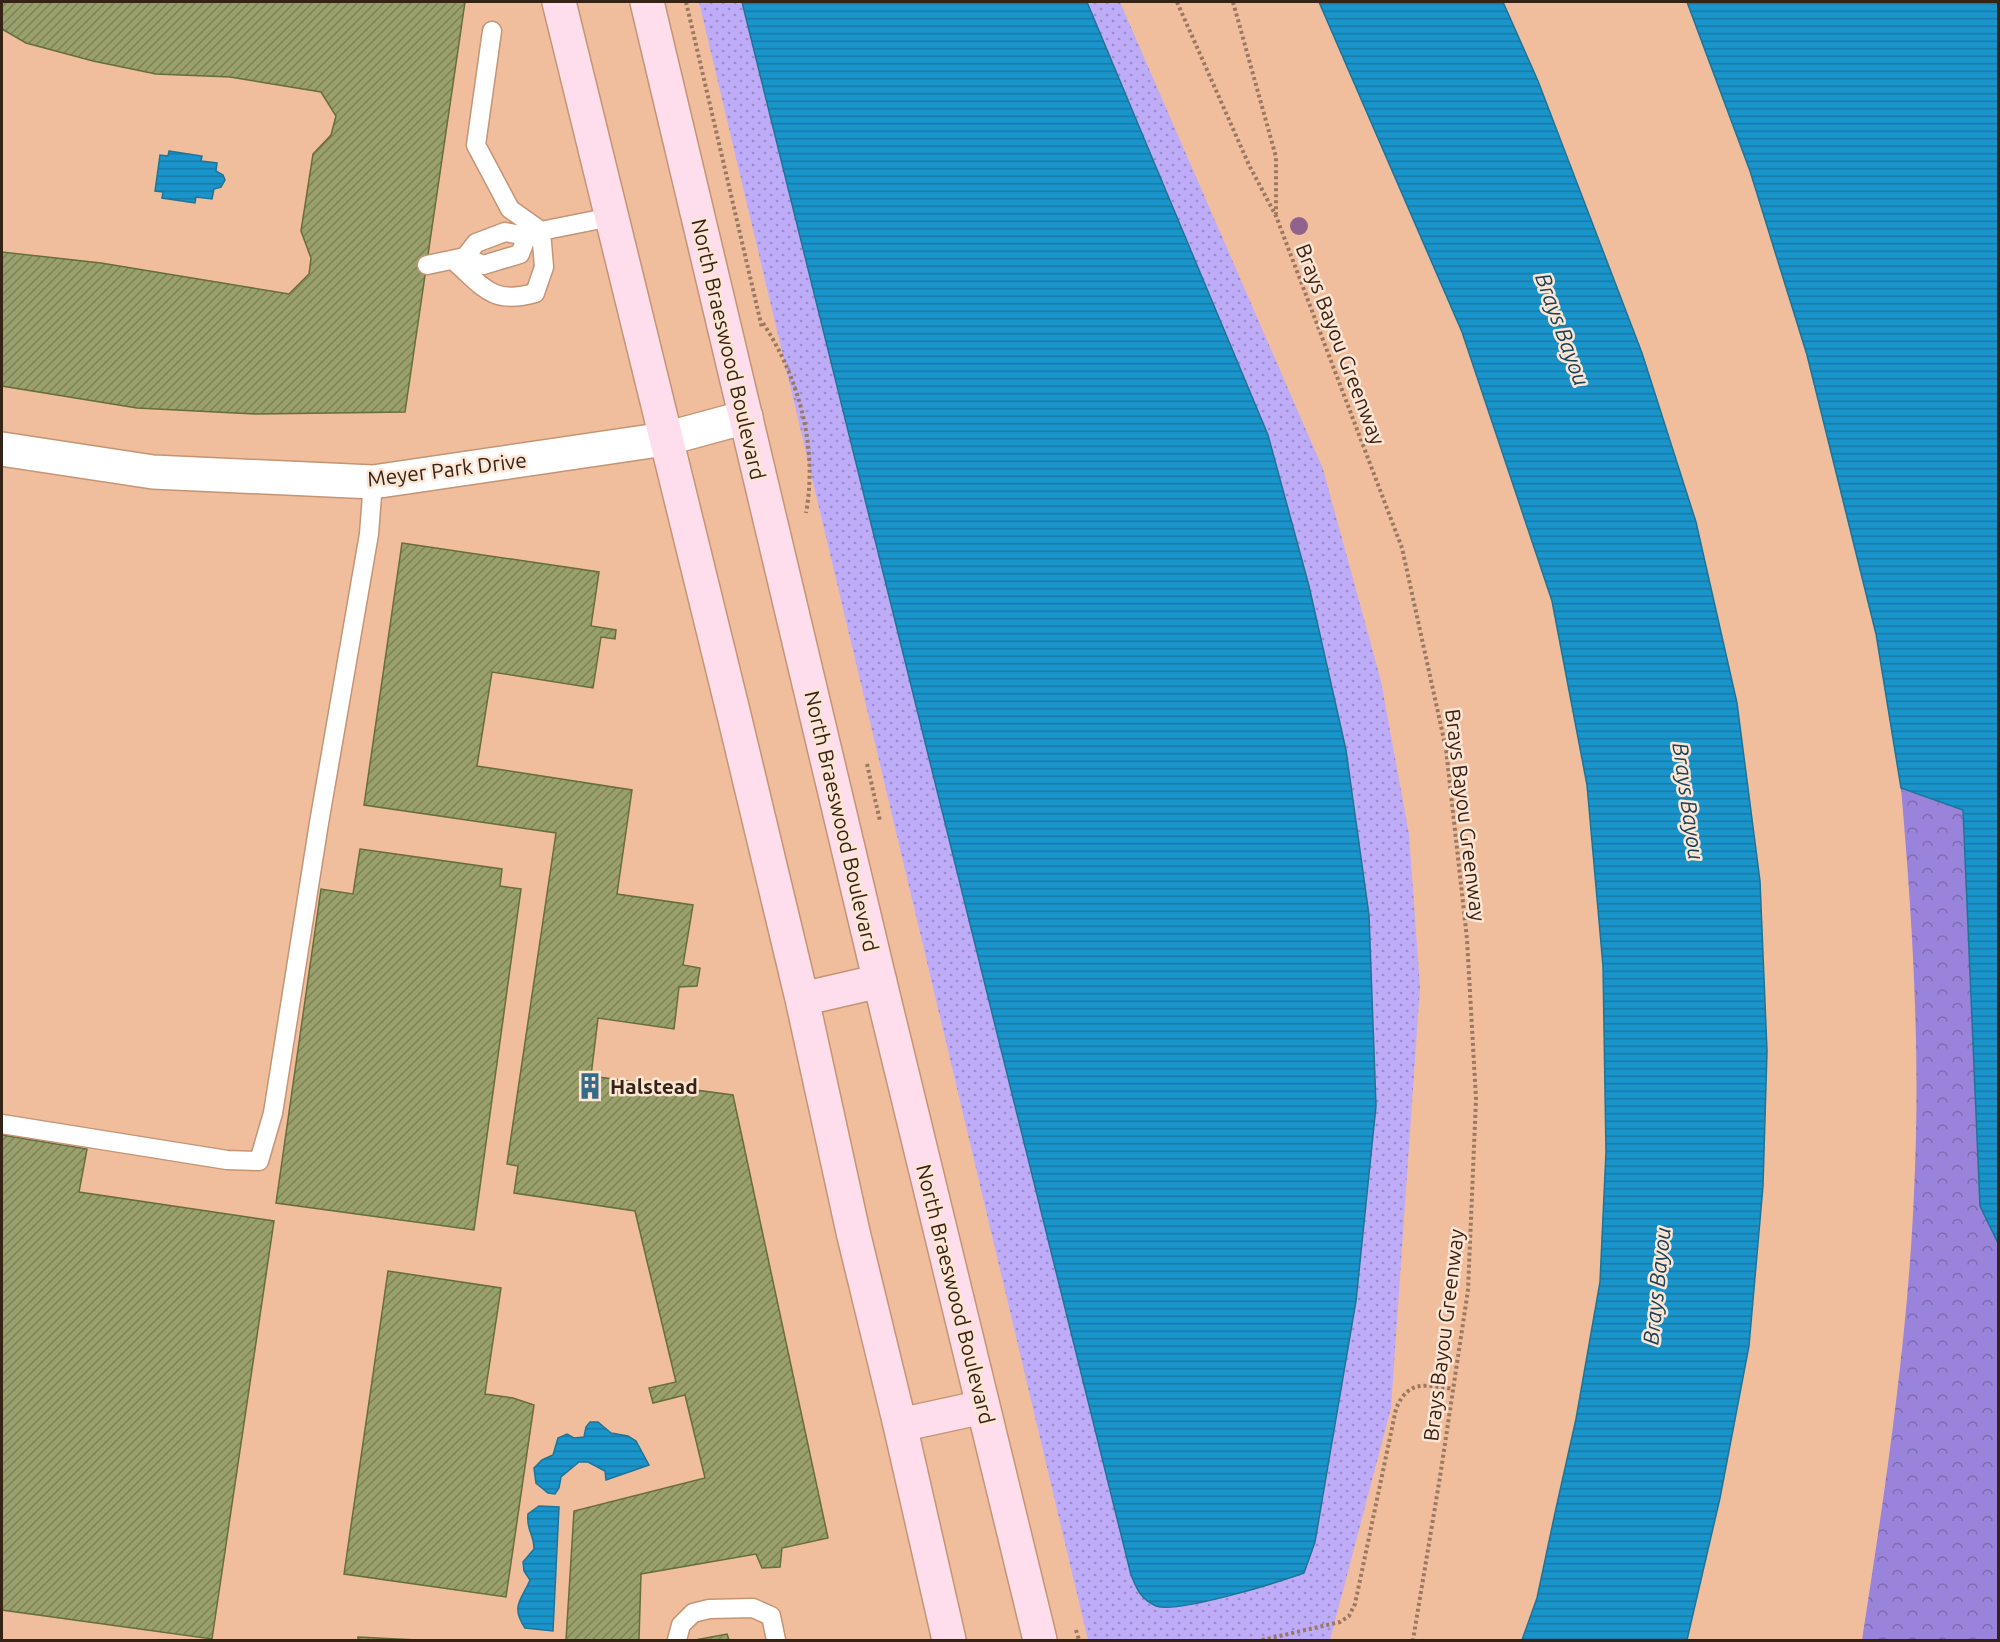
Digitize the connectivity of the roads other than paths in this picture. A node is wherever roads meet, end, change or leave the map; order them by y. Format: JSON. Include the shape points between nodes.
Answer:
{"nodes":[{"id":1,"x":559,"y":2,"type":"edge"},
{"id":2,"x":647,"y":2,"type":"edge"},
{"id":3,"x":492,"y":31,"type":"dead end"},
{"id":4,"x":611,"y":217,"type":"junction"},
{"id":5,"x":534,"y":234,"type":"junction"},
{"id":6,"x":459,"y":259,"type":"junction"},
{"id":7,"x":427,"y":265,"type":"dead end"},
{"id":8,"x":746,"y":417,"type":"junction"},
{"id":9,"x":665,"y":439,"type":"junction"},
{"id":10,"x":2,"y":449,"type":"edge"},
{"id":11,"x":373,"y":482,"type":"junction"},
{"id":12,"x":880,"y":981,"type":"junction"},
{"id":13,"x":802,"y":999,"type":"junction"},
{"id":14,"x":2,"y":1124,"type":"edge"},
{"id":15,"x":983,"y":1407,"type":"junction"},
{"id":16,"x":900,"y":1425,"type":"junction"},
{"id":17,"x":677,"y":1641,"type":"edge"},
{"id":18,"x":776,"y":1641,"type":"edge"},
{"id":19,"x":949,"y":1641,"type":"edge"},
{"id":20,"x":1040,"y":1641,"type":"edge"}],
"edges":[{"from":1,"to":4,"type":"main road"},
{"from":2,"to":8,"type":"main road","name":"North Braeswood Boulevard"},
{"from":3,"to":5,"type":"lane","via":[[476,145],[510,209]]},
{"from":4,"to":5,"type":"lane"},
{"from":4,"to":9,"type":"main road"},
{"from":5,"to":6,"type":"lane","via":[[505,232],[476,243]]},
{"from":5,"to":6,"type":"lane","via":[[544,267],[535,293],[516,298],[491,293]]},
{"from":6,"to":7,"type":"lane"},
{"from":8,"to":9,"type":"street","name":"Meyer Park Drive"},
{"from":8,"to":12,"type":"main road","name":"North Braeswood Boulevard"},
{"from":9,"to":11,"type":"street","name":"Meyer Park Drive"},
{"from":9,"to":13,"type":"main road"},
{"from":10,"to":11,"type":"street","name":"Meyer Park Drive","via":[[153,472]]},
{"from":11,"to":14,"type":"lane","via":[[369,534],[273,1113],[259,1161],[227,1160]]},
{"from":12,"to":13,"type":"main road"},
{"from":12,"to":15,"type":"main road","name":"North Braeswood Boulevard"},
{"from":13,"to":16,"type":"main road"},
{"from":15,"to":16,"type":"main road"},
{"from":15,"to":20,"type":"main road","name":"North Braeswood Boulevard"},
{"from":16,"to":19,"type":"main road"},
{"from":17,"to":18,"type":"lane","via":[[681,1625],[693,1613],[753,1608],[771,1616]]}]}
